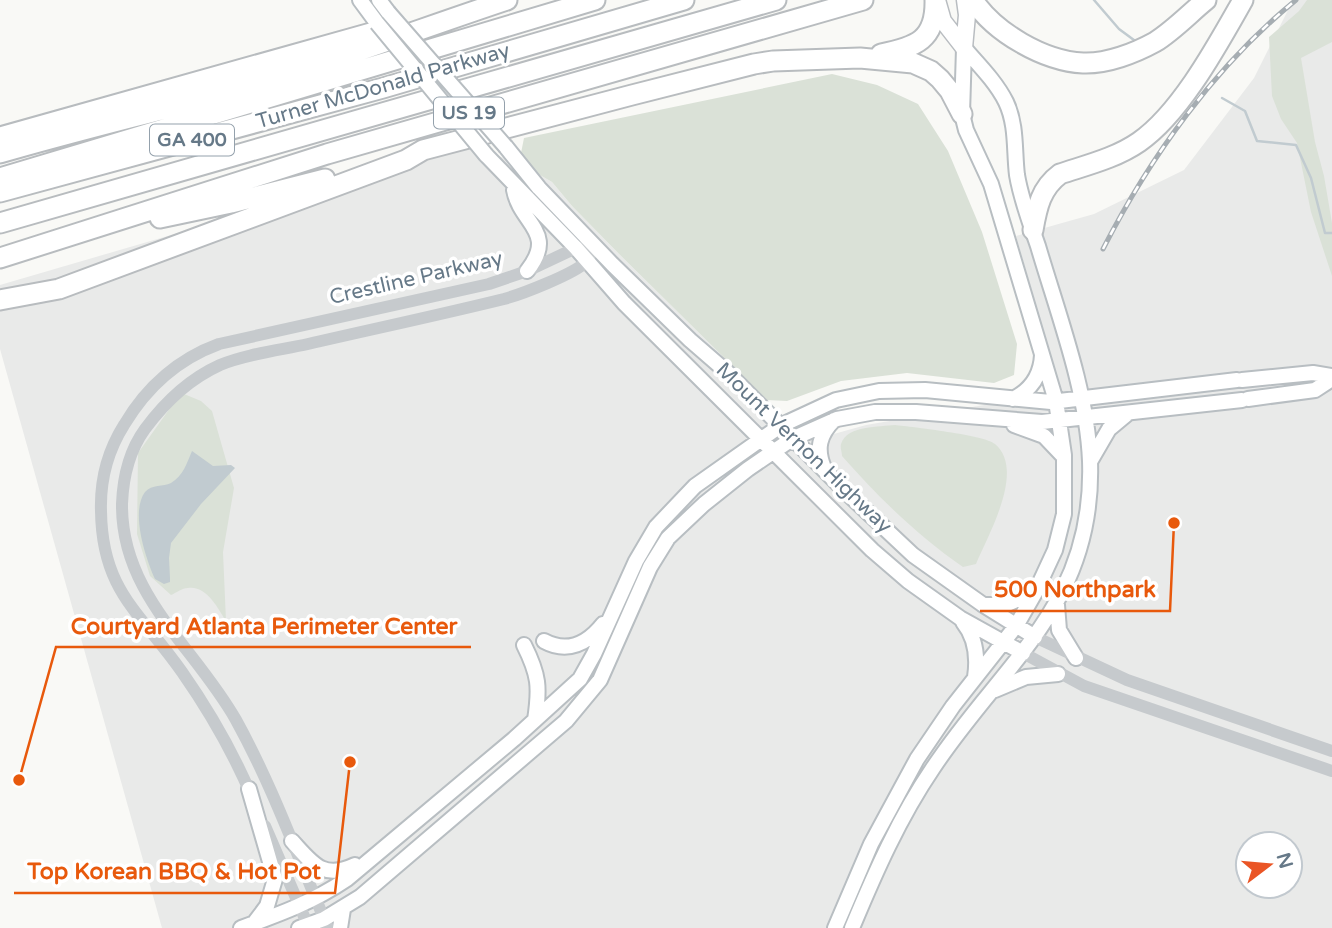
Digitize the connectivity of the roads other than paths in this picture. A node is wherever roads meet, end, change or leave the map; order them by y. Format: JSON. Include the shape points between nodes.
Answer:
{"nodes":[{"id":1,"x":360,"y":0,"type":"edge"},
{"id":2,"x":468,"y":0,"type":"edge"},
{"id":3,"x":507,"y":0,"type":"edge"},
{"id":4,"x":595,"y":0,"type":"edge"},
{"id":5,"x":684,"y":0,"type":"edge"},
{"id":6,"x":776,"y":0,"type":"edge"},
{"id":7,"x":863,"y":0,"type":"edge"},
{"id":8,"x":936,"y":0,"type":"edge"},
{"id":9,"x":965,"y":0,"type":"edge"},
{"id":10,"x":973,"y":0,"type":"edge"},
{"id":11,"x":1206,"y":0,"type":"edge"},
{"id":12,"x":1243,"y":0,"type":"edge"},
{"id":13,"x":384,"y":6,"type":"edge"},
{"id":14,"x":964,"y":48,"type":"junction"},
{"id":15,"x":860,"y":58,"type":"junction"},
{"id":16,"x":236,"y":107,"type":"junction"},
{"id":17,"x":962,"y":114,"type":"junction"},
{"id":18,"x":70,"y":132,"type":"junction"},
{"id":19,"x":0,"y":137,"type":"edge"},
{"id":20,"x":423,"y":150,"type":"junction"},
{"id":21,"x":0,"y":153,"type":"edge"},
{"id":22,"x":0,"y":178,"type":"edge"},
{"id":23,"x":513,"y":185,"type":"junction"},
{"id":24,"x":0,"y":192,"type":"edge"},
{"id":25,"x":0,"y":223,"type":"edge"},
{"id":26,"x":1032,"y":230,"type":"junction"},
{"id":27,"x":77,"y":233,"type":"junction"},
{"id":28,"x":595,"y":246,"type":"junction"},
{"id":29,"x":576,"y":248,"type":"junction"},
{"id":30,"x":0,"y":258,"type":"edge"},
{"id":31,"x":587,"y":262,"type":"junction"},
{"id":32,"x":527,"y":271,"type":"junction"},
{"id":33,"x":0,"y":300,"type":"edge"},
{"id":34,"x":358,"y":312,"type":"junction"},
{"id":35,"x":366,"y":331,"type":"junction"},
{"id":36,"x":1042,"y":354,"type":"junction"},
{"id":37,"x":1332,"y":377,"type":"edge"},
{"id":38,"x":1081,"y":398,"type":"junction"},
{"id":39,"x":1013,"y":399,"type":"junction"},
{"id":40,"x":1056,"y":401,"type":"junction"},
{"id":41,"x":1129,"y":412,"type":"junction"},
{"id":42,"x":1085,"y":417,"type":"junction"},
{"id":43,"x":834,"y":420,"type":"junction"},
{"id":44,"x":1003,"y":420,"type":"junction"},
{"id":45,"x":1060,"y":421,"type":"junction"},
{"id":46,"x":780,"y":426,"type":"junction"},
{"id":47,"x":760,"y":439,"type":"junction"},
{"id":48,"x":792,"y":439,"type":"junction"},
{"id":49,"x":773,"y":451,"type":"junction"},
{"id":50,"x":1064,"y":457,"type":"junction"},
{"id":51,"x":1090,"y":461,"type":"junction"},
{"id":52,"x":826,"y":472,"type":"junction"},
{"id":53,"x":1036,"y":591,"type":"junction"},
{"id":54,"x":982,"y":604,"type":"junction"},
{"id":55,"x":1057,"y":604,"type":"junction"},
{"id":56,"x":158,"y":611,"type":"junction"},
{"id":57,"x":613,"y":612,"type":"junction"},
{"id":58,"x":960,"y":618,"type":"junction"},
{"id":59,"x":142,"y":622,"type":"junction"},
{"id":60,"x":1016,"y":626,"type":"junction"},
{"id":61,"x":1035,"y":637,"type":"junction"},
{"id":62,"x":544,"y":641,"type":"dead end"},
{"id":63,"x":1003,"y":642,"type":"junction"},
{"id":64,"x":524,"y":645,"type":"dead end"},
{"id":65,"x":1023,"y":653,"type":"junction"},
{"id":66,"x":1076,"y":658,"type":"junction"},
{"id":67,"x":1058,"y":674,"type":"junction"},
{"id":68,"x":975,"y":677,"type":"junction"},
{"id":69,"x":991,"y":692,"type":"junction"},
{"id":70,"x":535,"y":720,"type":"junction"},
{"id":71,"x":251,"y":747,"type":"junction"},
{"id":72,"x":1332,"y":751,"type":"edge"},
{"id":73,"x":234,"y":756,"type":"junction"},
{"id":74,"x":1332,"y":771,"type":"edge"},
{"id":75,"x":249,"y":789,"type":"junction"},
{"id":76,"x":292,"y":841,"type":"junction"},
{"id":77,"x":372,"y":858,"type":"junction"},
{"id":78,"x":315,"y":900,"type":"junction"},
{"id":79,"x":300,"y":907,"type":"junction"},
{"id":80,"x":343,"y":909,"type":"junction"},
{"id":81,"x":326,"y":924,"type":"edge"},
{"id":82,"x":248,"y":926,"type":"edge"},
{"id":83,"x":305,"y":927,"type":"edge"},
{"id":84,"x":340,"y":928,"type":"edge"},
{"id":85,"x":835,"y":928,"type":"edge"},
{"id":86,"x":852,"y":928,"type":"edge"}],
"edges":[{"from":1,"to":23,"type":"main road","name":"Mount Vernon Highway","bridge":true},
{"from":2,"to":19,"type":"highway","via":[[357,38]]},
{"from":3,"to":18,"type":"highway","via":[[332,61]]},
{"from":4,"to":16,"type":"highway"},
{"from":5,"to":24,"type":"highway","name":"Turner McDonald Parkway","number":"GA 400"},
{"from":6,"to":25,"type":"highway","name":"Turner McDonald Parkway","number":"US 19"},
{"from":7,"to":27,"type":"highway","number":"US 19","via":[[314,158]]},
{"from":8,"to":14,"type":"main road","via":[[945,24]]},
{"from":8,"to":15,"type":"highway","via":[[932,26],[919,43]]},
{"from":9,"to":14,"type":"main road"},
{"from":10,"to":11,"type":"highway","via":[[1022,45],[1083,63],[1126,55],[1157,41]]},
{"from":12,"to":26,"type":"highway","via":[[1213,51],[1154,130],[1126,150],[1055,177],[1042,193]]},
{"from":13,"to":28,"type":"main road","name":"Mount Vernon Highway","bridge":true,"via":[[539,188]]},
{"from":14,"to":17,"type":"main road"},
{"from":14,"to":26,"type":"main road","via":[[1006,103],[1014,130],[1019,186]]},
{"from":15,"to":17,"type":"highway","via":[[913,63],[931,71],[950,91]]},
{"from":15,"to":20,"type":"highway","via":[[754,64]]},
{"from":16,"to":18,"type":"highway"},
{"from":16,"to":22,"type":"highway"},
{"from":17,"to":36,"type":"main road","via":[[991,184]]},
{"from":18,"to":21,"type":"highway"},
{"from":20,"to":27,"type":"highway","via":[[231,204]]},
{"from":20,"to":33,"type":"highway","via":[[71,285]]},
{"from":23,"to":29,"type":"main road","name":"Mount Vernon Highway"},
{"from":23,"to":32,"type":"main road","via":[[539,238],[537,256]]},
{"from":26,"to":38,"type":"main road"},
{"from":27,"to":30,"type":"highway","number":"US 19"},
{"from":28,"to":29,"type":"street","name":"Crestline Parkway"},
{"from":28,"to":31,"type":"street"},
{"from":28,"to":46,"type":"main road","name":"Mount Vernon Highway"},
{"from":29,"to":31,"type":"main road","name":"Mount Vernon Highway"},
{"from":29,"to":32,"type":"street","name":"Crestline Parkway"},
{"from":31,"to":35,"type":"street","name":"Crestline Parkway","via":[[504,299]]},
{"from":31,"to":47,"type":"main road","name":"Mount Vernon Highway"},
{"from":32,"to":34,"type":"street","name":"Crestline Parkway","via":[[489,284]]},
{"from":34,"to":35,"type":"street"},
{"from":34,"to":59,"type":"street","name":"Crestline Parkway","via":[[205,349],[150,388],[132,411],[104,468],[101,537],[111,575]]},
{"from":35,"to":56,"type":"street","name":"Crestline Parkway","via":[[220,365],[172,396],[154,416],[136,441],[128,463],[122,527],[134,568]]},
{"from":36,"to":39,"type":"main road","via":[[1035,380]]},
{"from":36,"to":40,"type":"main road"},
{"from":37,"to":38,"type":"main road","via":[[1313,373]]},
{"from":37,"to":41,"type":"main road","via":[[1315,390]]},
{"from":38,"to":40,"type":"main road"},
{"from":38,"to":42,"type":"main road"},
{"from":39,"to":40,"type":"main road"},
{"from":39,"to":46,"type":"main road","via":[[925,390],[879,391],[836,400]]},
{"from":40,"to":45,"type":"main road"},
{"from":41,"to":42,"type":"main road"},
{"from":41,"to":51,"type":"main road","via":[[1110,427]]},
{"from":42,"to":45,"type":"main road"},
{"from":42,"to":51,"type":"main road"},
{"from":43,"to":44,"type":"main road","via":[[875,412]]},
{"from":43,"to":48,"type":"main road"},
{"from":43,"to":52,"type":"main road","via":[[820,441]]},
{"from":44,"to":45,"type":"main road"},
{"from":44,"to":50,"type":"main road","via":[[1044,436]]},
{"from":45,"to":50,"type":"main road"},
{"from":46,"to":47,"type":"main road"},
{"from":46,"to":48,"type":"main road","name":"Mount Vernon Highway"},
{"from":47,"to":49,"type":"main road","name":"Mount Vernon Highway"},
{"from":47,"to":57,"type":"main road","via":[[695,486],[656,527]]},
{"from":48,"to":49,"type":"main road"},
{"from":48,"to":52,"type":"main road","name":"Mount Vernon Highway"},
{"from":49,"to":58,"type":"main road","name":"Mount Vernon Highway","via":[[872,550]]},
{"from":49,"to":80,"type":"main road","via":[[668,538],[650,567],[600,680],[566,721]]},
{"from":50,"to":53,"type":"main road","via":[[1062,525]]},
{"from":51,"to":55,"type":"main road","via":[[1086,525]]},
{"from":52,"to":54,"type":"main road","name":"Mount Vernon Highway","via":[[922,562]]},
{"from":53,"to":54,"type":"main road","via":[[1005,605]]},
{"from":53,"to":60,"type":"main road"},
{"from":54,"to":60,"type":"main road","name":"Mount Vernon Highway"},
{"from":55,"to":61,"type":"main road"},
{"from":55,"to":66,"type":"main road","via":[[1059,630]]},
{"from":56,"to":59,"type":"street"},
{"from":56,"to":71,"type":"street","name":"Crestline Parkway","via":[[228,706]]},
{"from":57,"to":62,"type":"main road","via":[[597,632],[577,646]]},
{"from":57,"to":70,"type":"main road","via":[[580,680]]},
{"from":58,"to":63,"type":"main road","name":"Mount Vernon Highway"},
{"from":58,"to":68,"type":"main road","via":[[974,641]]},
{"from":59,"to":73,"type":"street","name":"Crestline Parkway","via":[[210,712]]},
{"from":60,"to":61,"type":"main road","name":"Mount Vernon Highway"},
{"from":60,"to":63,"type":"main road"},
{"from":61,"to":65,"type":"main road"},
{"from":61,"to":66,"type":"street","name":"Mount Vernon Highway"},
{"from":63,"to":65,"type":"main road","name":"Mount Vernon Highway"},
{"from":63,"to":68,"type":"main road"},
{"from":64,"to":70,"type":"main road","via":[[536,670]]},
{"from":65,"to":67,"type":"street","name":"Mount Vernon Highway"},
{"from":65,"to":69,"type":"main road"},
{"from":66,"to":72,"type":"street","name":"Mount Vernon Highway"},
{"from":67,"to":69,"type":"main road","via":[[1026,677]]},
{"from":67,"to":74,"type":"street","name":"Mount Vernon Highway"},
{"from":68,"to":85,"type":"main road","via":[[894,798]]},
{"from":69,"to":86,"type":"main road","via":[[909,805]]},
{"from":70,"to":77,"type":"main road"},
{"from":71,"to":73,"type":"street"},
{"from":71,"to":76,"type":"street","name":"Crestline Parkway"},
{"from":73,"to":75,"type":"street","name":"Crestline Parkway"},
{"from":75,"to":79,"type":"street","name":"Crestline Parkway"},
{"from":75,"to":82,"type":"main road","via":[[275,879],[267,906]]},
{"from":76,"to":77,"type":"main road","via":[[312,863],[326,870],[340,872]]},
{"from":76,"to":78,"type":"street","name":"Crestline Parkway"},
{"from":77,"to":78,"type":"main road"},
{"from":78,"to":79,"type":"main road"},
{"from":78,"to":81,"type":"street","name":"Crestline Parkway"},
{"from":79,"to":82,"type":"main road"},
{"from":79,"to":83,"type":"street","name":"Crestline Parkway"},
{"from":80,"to":81,"type":"main road"},
{"from":80,"to":84,"type":"main road"},
{"from":81,"to":83,"type":"main road"}]}
